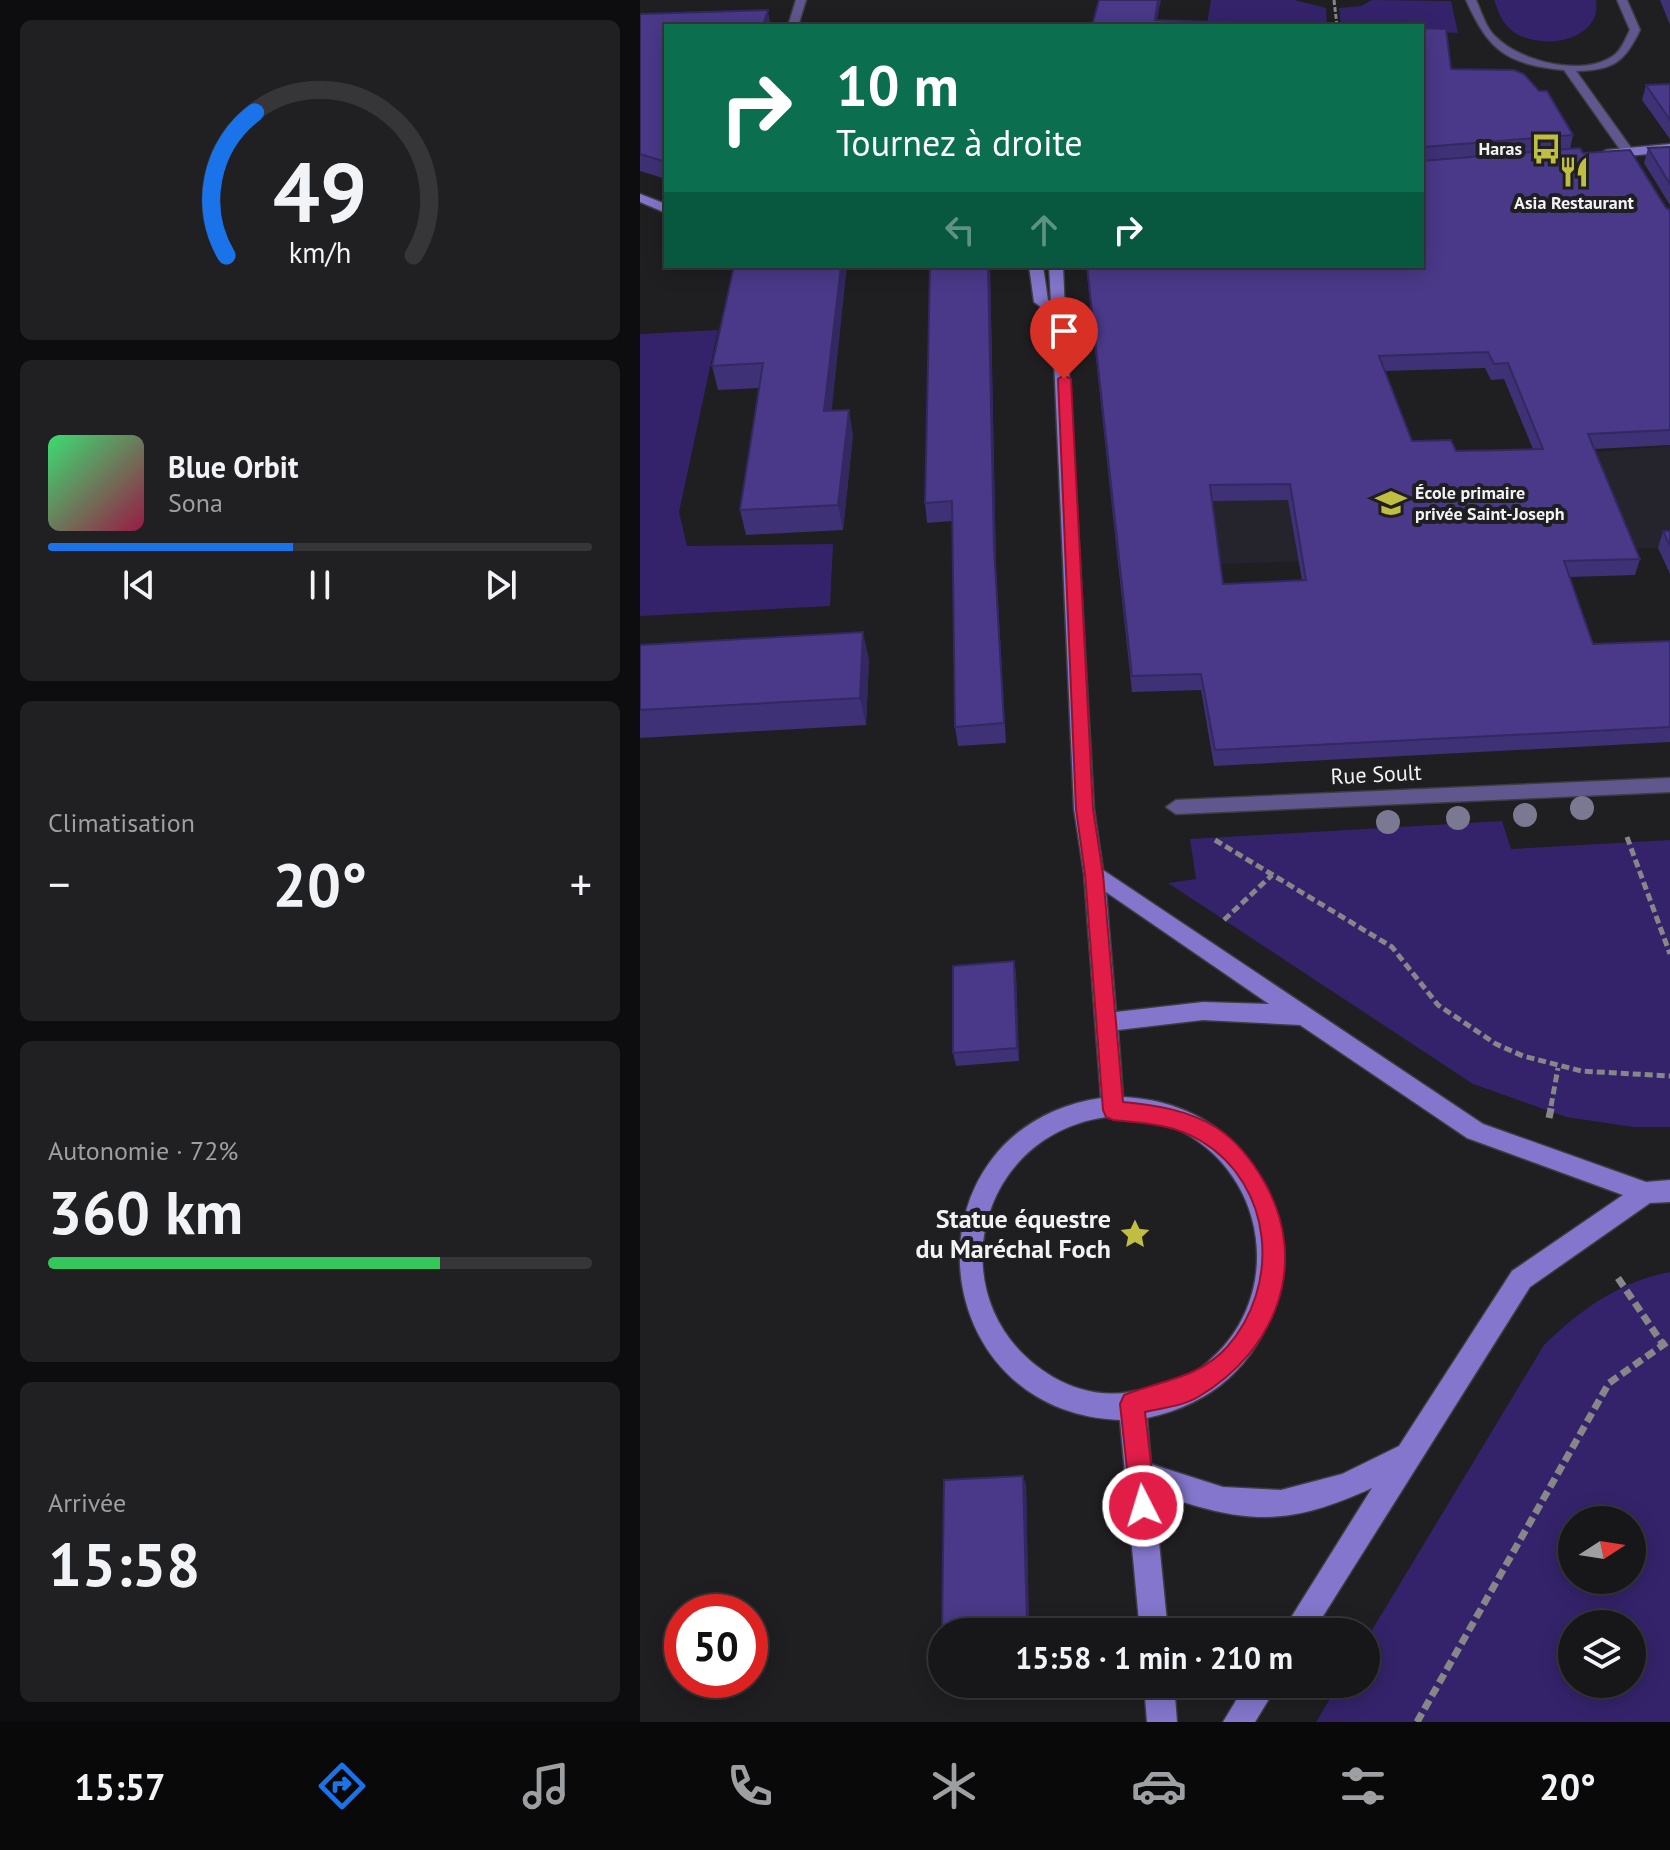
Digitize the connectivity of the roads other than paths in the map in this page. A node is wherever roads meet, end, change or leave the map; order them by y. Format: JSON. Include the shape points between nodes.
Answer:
{"nodes":[{"id":1,"x":801,"y":0,"type":"edge"},
{"id":2,"x":1471,"y":0,"type":"edge"},
{"id":3,"x":1622,"y":0,"type":"edge"},
{"id":4,"x":794,"y":24,"type":"edge"},
{"id":5,"x":1567,"y":67,"type":"junction"},
{"id":6,"x":1670,"y":148,"type":"edge"},
{"id":7,"x":1591,"y":156,"type":"edge"},
{"id":8,"x":1631,"y":157,"type":"junction"},
{"id":9,"x":640,"y":198,"type":"edge"},
{"id":10,"x":664,"y":209,"type":"edge"},
{"id":11,"x":664,"y":210,"type":"edge"},
{"id":12,"x":640,"y":213,"type":"edge"},
{"id":13,"x":1036,"y":268,"type":"edge"},
{"id":14,"x":1056,"y":268,"type":"edge"},
{"id":15,"x":1062,"y":316,"type":"junction"},
{"id":16,"x":1670,"y":785,"type":"edge"},
{"id":17,"x":1176,"y":807,"type":"dead end"},
{"id":18,"x":1094,"y":874,"type":"junction"},
{"id":19,"x":1307,"y":1016,"type":"junction"},
{"id":20,"x":1104,"y":1023,"type":"junction"},
{"id":21,"x":1113,"y":1110,"type":"junction"},
{"id":22,"x":1658,"y":1192,"type":"edge"},
{"id":23,"x":1132,"y":1404,"type":"junction"},
{"id":24,"x":1412,"y":1453,"type":"junction"},
{"id":25,"x":1141,"y":1474,"type":"junction"},
{"id":26,"x":1153,"y":1618,"type":"edge"},
{"id":27,"x":1305,"y":1618,"type":"edge"},
{"id":28,"x":1160,"y":1698,"type":"edge"},
{"id":29,"x":1254,"y":1698,"type":"edge"},
{"id":30,"x":1162,"y":1722,"type":"edge"},
{"id":31,"x":1238,"y":1722,"type":"edge"}],
"edges":[{"from":1,"to":4,"type":"street"},
{"from":2,"to":5,"type":"street","via":[[1491,38],[1537,64]]},
{"from":3,"to":5,"type":"street","via":[[1635,30],[1619,57],[1596,66]]},
{"from":5,"to":8,"type":"street"},
{"from":6,"to":8,"type":"main road"},
{"from":7,"to":8,"type":"main road"},
{"from":9,"to":10,"type":"main road"},
{"from":11,"to":12,"type":"main road"},
{"from":13,"to":15,"type":"main road","via":[[1041,302]]},
{"from":14,"to":15,"type":"main road"},
{"from":15,"to":18,"type":"main road","via":[[1084,809]]},
{"from":16,"to":17,"type":"street","name":"Rue Soult"},
{"from":18,"to":19,"type":"main road"},
{"from":18,"to":20,"type":"main road"},
{"from":19,"to":20,"type":"main road","via":[[1241,1008]]},
{"from":19,"to":22,"type":"main road","via":[[1475,1131]]},
{"from":20,"to":21,"type":"main road"},
{"from":21,"to":23,"type":"main road","via":[[1163,1115],[1209,1135],[1245,1168],[1269,1212],[1276,1261],[1264,1312],[1234,1357],[1189,1389]]},
{"from":21,"to":23,"type":"main road","via":[[1068,1119],[1028,1140],[994,1172],[972,1212],[964,1257],[971,1303],[994,1346],[1032,1380],[1080,1400]]},
{"from":22,"to":24,"type":"main road","via":[[1521,1279]]},
{"from":23,"to":25,"type":"main road"},
{"from":24,"to":25,"type":"main road","via":[[1346,1489],[1278,1506],[1233,1503]]},
{"from":24,"to":27,"type":"main road"},
{"from":25,"to":26,"type":"main road"},
{"from":28,"to":30,"type":"main road"},
{"from":29,"to":31,"type":"main road"}]}
